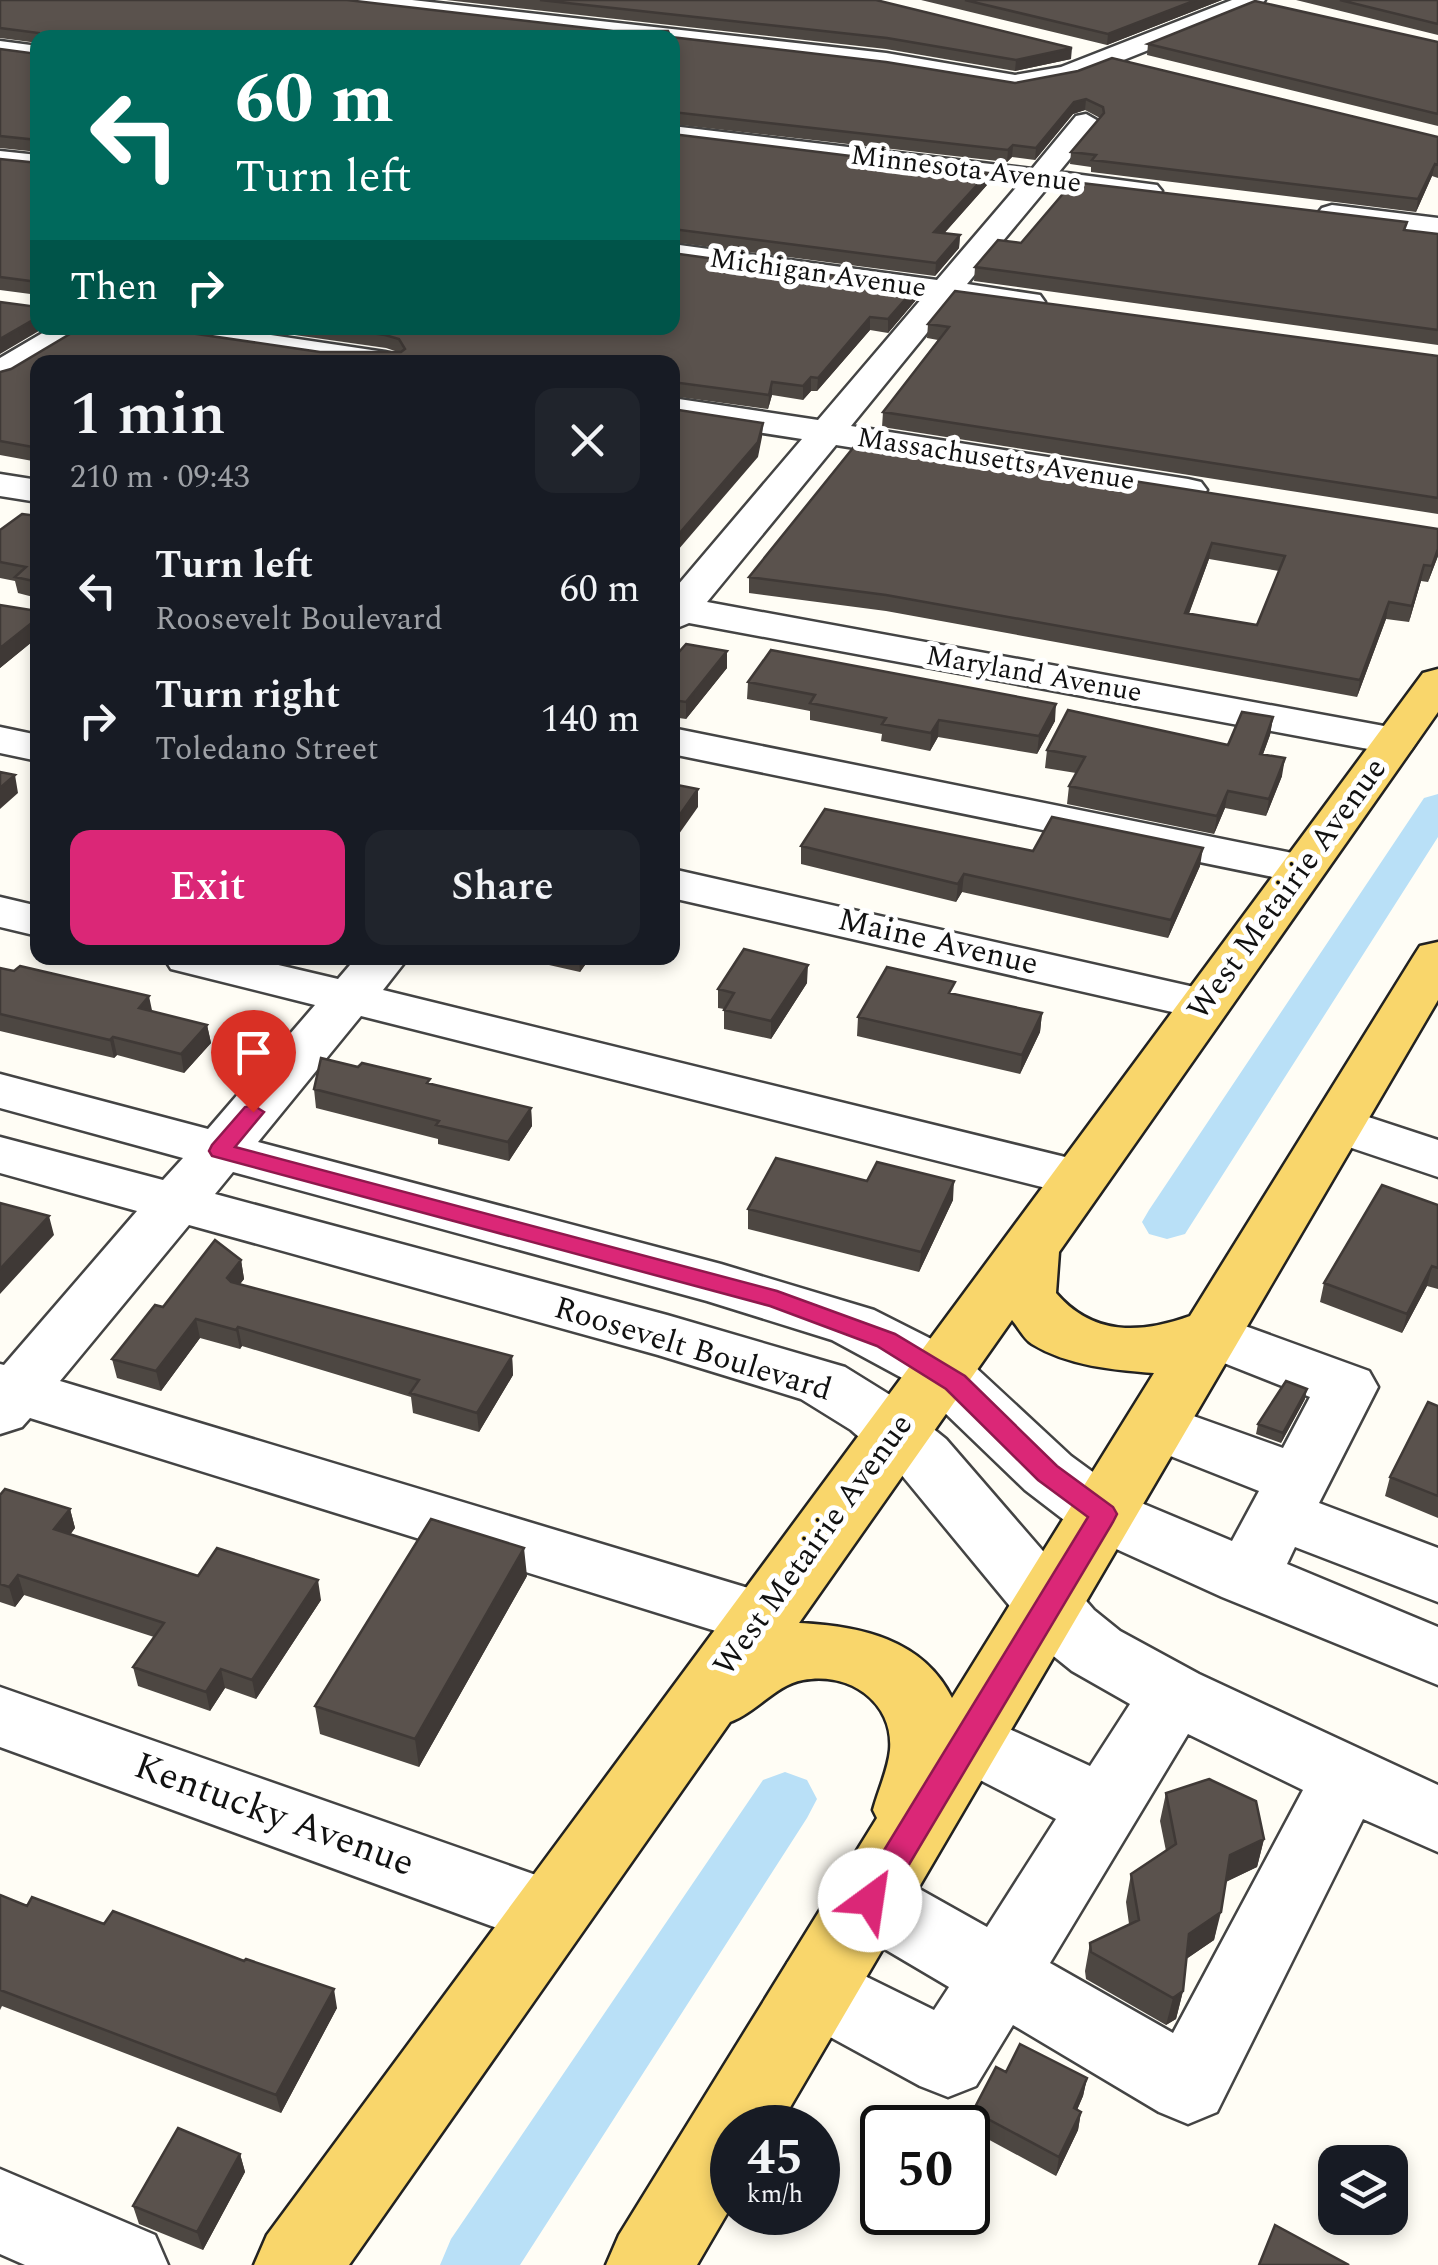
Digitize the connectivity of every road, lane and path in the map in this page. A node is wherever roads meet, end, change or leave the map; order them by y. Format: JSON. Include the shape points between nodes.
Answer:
{"nodes":[{"id":1,"x":349,"y":0,"type":"edge"},
{"id":2,"x":1256,"y":1,"type":"edge"},
{"id":3,"x":641,"y":10,"type":"edge"},
{"id":4,"x":752,"y":21,"type":"edge"},
{"id":5,"x":574,"y":26,"type":"junction"},
{"id":6,"x":561,"y":30,"type":"edge"},
{"id":7,"x":609,"y":30,"type":"edge"},
{"id":8,"x":680,"y":38,"type":"edge"},
{"id":9,"x":732,"y":44,"type":"junction"},
{"id":10,"x":1068,"y":48,"type":"edge"},
{"id":11,"x":0,"y":49,"type":"edge"},
{"id":12,"x":30,"y":53,"type":"edge"},
{"id":13,"x":1106,"y":58,"type":"junction"},
{"id":14,"x":1145,"y":68,"type":"edge"},
{"id":15,"x":1086,"y":122,"type":"edge"},
{"id":16,"x":680,"y":135,"type":"edge"},
{"id":17,"x":0,"y":159,"type":"edge"},
{"id":18,"x":30,"y":163,"type":"edge"},
{"id":19,"x":1042,"y":178,"type":"junction"},
{"id":20,"x":1180,"y":196,"type":"edge"},
{"id":21,"x":1299,"y":210,"type":"edge"},
{"id":22,"x":1438,"y":227,"type":"edge"},
{"id":23,"x":680,"y":254,"type":"edge"},
{"id":24,"x":948,"y":291,"type":"junction"},
{"id":25,"x":1066,"y":308,"type":"edge"},
{"id":26,"x":62,"y":335,"type":"edge"},
{"id":27,"x":208,"y":335,"type":"edge"},
{"id":28,"x":339,"y":355,"type":"edge"},
{"id":29,"x":0,"y":373,"type":"edge"},
{"id":30,"x":680,"y":409,"type":"edge"},
{"id":31,"x":829,"y":432,"type":"junction"},
{"id":32,"x":0,"y":484,"type":"edge"},
{"id":33,"x":30,"y":490,"type":"edge"},
{"id":34,"x":1222,"y":495,"type":"edge"},
{"id":35,"x":680,"y":606,"type":"edge"},
{"id":36,"x":680,"y":613,"type":"edge"},
{"id":37,"x":1438,"y":682,"type":"edge"},
{"id":38,"x":0,"y":740,"type":"edge"},
{"id":39,"x":1395,"y":741,"type":"junction"},
{"id":40,"x":680,"y":743,"type":"edge"},
{"id":41,"x":30,"y":746,"type":"edge"},
{"id":42,"x":1302,"y":869,"type":"junction"},
{"id":43,"x":680,"y":885,"type":"edge"},
{"id":44,"x":0,"y":912,"type":"edge"},
{"id":45,"x":30,"y":919,"type":"edge"},
{"id":46,"x":1438,"y":957,"type":"edge"},
{"id":47,"x":254,"y":965,"type":"edge"},
{"id":48,"x":367,"y":977,"type":"edge"},
{"id":49,"x":1203,"y":1004,"type":"junction"},
{"id":50,"x":0,"y":1091,"type":"edge"},
{"id":51,"x":1338,"y":1125,"type":"junction"},
{"id":52,"x":220,"y":1151,"type":"junction"},
{"id":53,"x":0,"y":1155,"type":"edge"},
{"id":54,"x":1438,"y":1158,"type":"edge"},
{"id":55,"x":1078,"y":1178,"type":"junction"},
{"id":56,"x":176,"y":1204,"type":"junction"},
{"id":57,"x":1031,"y":1242,"type":"junction"},
{"id":58,"x":1214,"y":1332,"type":"junction"},
{"id":59,"x":939,"y":1370,"type":"junction"},
{"id":60,"x":5,"y":1396,"type":"edge"},
{"id":61,"x":1157,"y":1426,"type":"junction"},
{"id":62,"x":894,"y":1431,"type":"junction"},
{"id":63,"x":1289,"y":1497,"type":"junction"},
{"id":64,"x":1104,"y":1514,"type":"junction"},
{"id":65,"x":1438,"y":1576,"type":"edge"},
{"id":66,"x":1246,"y":1578,"type":"junction"},
{"id":67,"x":1049,"y":1606,"type":"junction"},
{"id":68,"x":761,"y":1618,"type":"junction"},
{"id":69,"x":1429,"y":1630,"type":"edge"},
{"id":70,"x":1174,"y":1694,"type":"junction"},
{"id":71,"x":690,"y":1716,"type":"junction"},
{"id":72,"x":0,"y":1718,"type":"edge"},
{"id":73,"x":968,"y":1740,"type":"junction"},
{"id":74,"x":1347,"y":1777,"type":"junction"},
{"id":75,"x":1105,"y":1808,"type":"junction"},
{"id":76,"x":1438,"y":1820,"type":"edge"},
{"id":77,"x":884,"y":1878,"type":"junction"},
{"id":78,"x":549,"y":1913,"type":"junction"},
{"id":79,"x":1000,"y":1973,"type":"junction"},
{"id":80,"x":816,"y":1988,"type":"junction"},
{"id":81,"x":0,"y":2211,"type":"edge"},
{"id":82,"x":125,"y":2265,"type":"edge"},
{"id":83,"x":297,"y":2265,"type":"edge"},
{"id":84,"x":649,"y":2265,"type":"edge"}],
"edges":[{"from":1,"to":5,"type":"street"},
{"from":2,"to":13,"type":"street"},
{"from":3,"to":5,"type":"street"},
{"from":4,"to":9,"type":"street","via":[[760,32]]},
{"from":5,"to":6,"type":"street"},
{"from":5,"to":7,"type":"street"},
{"from":8,"to":9,"type":"street"},
{"from":9,"to":13,"type":"street","via":[[886,60],[1015,83],[1068,74]]},
{"from":10,"to":13,"type":"street"},
{"from":11,"to":12,"type":"street"},
{"from":13,"to":14,"type":"street"},
{"from":15,"to":19,"type":"street"},
{"from":16,"to":19,"type":"street","name":"Minnesota Avenue"},
{"from":17,"to":18,"type":"street"},
{"from":19,"to":20,"type":"street","name":"Minnesota Avenue"},
{"from":19,"to":24,"type":"street"},
{"from":21,"to":22,"type":"street"},
{"from":23,"to":24,"type":"street","name":"Michigan Avenue"},
{"from":24,"to":25,"type":"street","name":"Michigan Avenue"},
{"from":24,"to":31,"type":"street"},
{"from":26,"to":29,"type":"street"},
{"from":27,"to":28,"type":"street"},
{"from":30,"to":31,"type":"street","name":"Massachusetts Avenue"},
{"from":31,"to":34,"type":"street","name":"Massachusetts Avenue"},
{"from":31,"to":35,"type":"street"},
{"from":32,"to":33,"type":"street"},
{"from":36,"to":39,"type":"street","name":"Maryland Avenue"},
{"from":37,"to":39,"type":"main road","name":"West Metairie Avenue"},
{"from":38,"to":41,"type":"street"},
{"from":39,"to":42,"type":"main road","name":"West Metairie Avenue"},
{"from":40,"to":42,"type":"street"},
{"from":42,"to":49,"type":"main road","name":"West Metairie Avenue"},
{"from":43,"to":49,"type":"street","name":"Maine Avenue"},
{"from":44,"to":45,"type":"street"},
{"from":46,"to":51,"type":"main road"},
{"from":47,"to":48,"type":"street"},
{"from":48,"to":52,"type":"street"},
{"from":48,"to":55,"type":"street"},
{"from":49,"to":55,"type":"main road","name":"West Metairie Avenue"},
{"from":50,"to":52,"type":"street","name":"Roosevelt Boulevard"},
{"from":51,"to":54,"type":"street"},
{"from":51,"to":58,"type":"main road"},
{"from":52,"to":56,"type":"street"},
{"from":52,"to":59,"type":"street","name":"Roosevelt Boulevard","via":[[814,1310]]},
{"from":53,"to":56,"type":"street","name":"Roosevelt Boulevard"},
{"from":55,"to":57,"type":"main road","name":"West Metairie Avenue"},
{"from":56,"to":60,"type":"street"},
{"from":56,"to":62,"type":"street","name":"Roosevelt Boulevard","via":[[788,1372],[833,1388]]},
{"from":57,"to":58,"type":"main road","via":[[1026,1296],[1052,1328],[1106,1348],[1157,1352]]},
{"from":57,"to":59,"type":"main road","name":"West Metairie Avenue"},
{"from":58,"to":61,"type":"main road"},
{"from":58,"to":63,"type":"street","via":[[1346,1387]]},
{"from":59,"to":62,"type":"main road","name":"West Metairie Avenue"},
{"from":59,"to":64,"type":"street","name":"Roosevelt Boulevard","via":[[1048,1473]]},
{"from":60,"to":68,"type":"street"},
{"from":61,"to":63,"type":"street"},
{"from":61,"to":64,"type":"main road"},
{"from":62,"to":67,"type":"street","name":"Roosevelt Boulevard","via":[[923,1456]]},
{"from":62,"to":68,"type":"main road","name":"West Metairie Avenue"},
{"from":63,"to":65,"type":"street"},
{"from":63,"to":66,"type":"street"},
{"from":64,"to":66,"type":"street","name":"Roosevelt Boulevard"},
{"from":64,"to":67,"type":"main road"},
{"from":66,"to":69,"type":"street","name":"Roosevelt Boulevard"},
{"from":67,"to":70,"type":"street","name":"Roosevelt Boulevard","via":[[1096,1652]]},
{"from":67,"to":73,"type":"main road"},
{"from":68,"to":71,"type":"main road","name":"West Metairie Avenue"},
{"from":70,"to":74,"type":"street","name":"Roosevelt Boulevard"},
{"from":70,"to":75,"type":"street"},
{"from":71,"to":77,"type":"main road","via":[[756,1669],[800,1650],[856,1656],[890,1671],[918,1700],[926,1750]]},
{"from":71,"to":78,"type":"main road","name":"West Metairie Avenue"},
{"from":72,"to":78,"type":"street","name":"Kentucky Avenue"},
{"from":73,"to":75,"type":"street"},
{"from":73,"to":77,"type":"main road"},
{"from":74,"to":76,"type":"street","name":"Roosevelt Boulevard"},
{"from":74,"to":79,"type":"street","via":[[1188,2085]]},
{"from":75,"to":79,"type":"street"},
{"from":77,"to":79,"type":"street"},
{"from":77,"to":80,"type":"main road"},
{"from":78,"to":83,"type":"main road","name":"West Metairie Avenue"},
{"from":79,"to":80,"type":"street","via":[[948,2059]]},
{"from":80,"to":84,"type":"main road"},
{"from":81,"to":82,"type":"street"}]}
